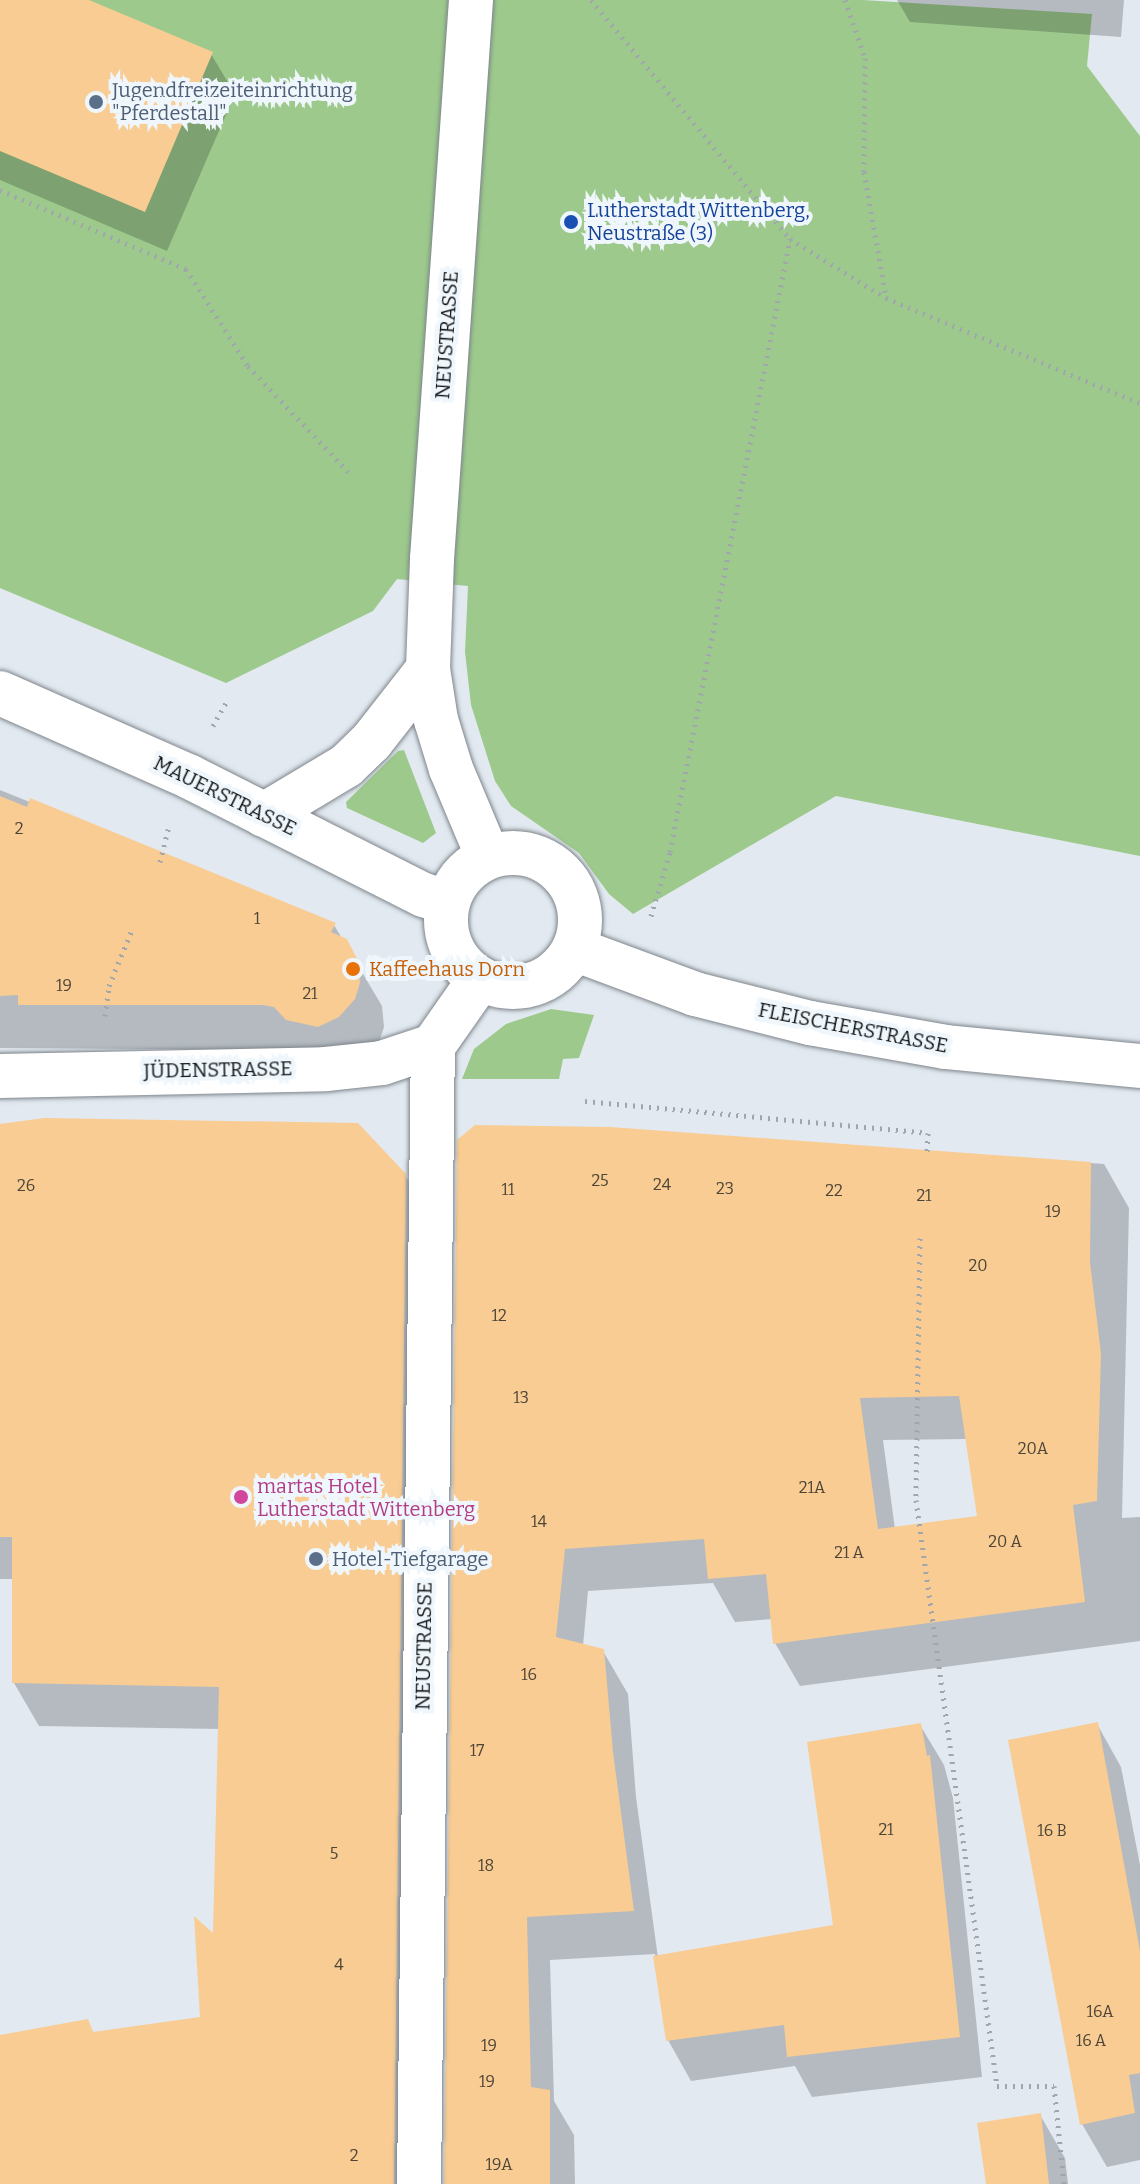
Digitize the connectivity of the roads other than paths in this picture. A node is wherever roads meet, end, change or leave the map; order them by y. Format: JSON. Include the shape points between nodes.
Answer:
{"nodes":[{"id":1,"x":471,"y":0,"type":"edge"},
{"id":2,"x":428,"y":669,"type":"junction"},
{"id":3,"x":0,"y":693,"type":"edge"},
{"id":4,"x":264,"y":815,"type":"junction"},
{"id":5,"x":488,"y":857,"type":"junction"},
{"id":6,"x":448,"y":903,"type":"junction"},
{"id":7,"x":574,"y":949,"type":"junction"},
{"id":8,"x":480,"y":979,"type":"junction"},
{"id":9,"x":433,"y":1046,"type":"junction"},
{"id":10,"x":1140,"y":1066,"type":"edge"},
{"id":11,"x":0,"y":1076,"type":"edge"},
{"id":12,"x":419,"y":2184,"type":"edge"}],
"edges":[{"from":1,"to":2,"type":"street","name":"NEUSTRASSE"},
{"from":2,"to":4,"type":"street","via":[[346,766]]},
{"from":2,"to":5,"type":"street","name":"NEUSTRASSE","via":[[451,769]]},
{"from":3,"to":4,"type":"street","name":"MAUERSTRASSE"},
{"from":4,"to":6,"type":"street","name":"MAUERSTRASSE"},
{"from":5,"to":6,"type":"street","via":[[462,875]]},
{"from":5,"to":7,"type":"street","via":[[528,854],[563,874],[580,910]]},
{"from":6,"to":8,"type":"street","via":[[451,947]]},
{"from":7,"to":8,"type":"street","via":[[560,968],[528,986],[503,987]]},
{"from":7,"to":10,"type":"street","name":"FLEISCHERSTRASSE","via":[[695,994],[810,1023],[946,1047]]},
{"from":8,"to":9,"type":"street"},
{"from":9,"to":11,"type":"street","name":"JÜDENSTRASSE","via":[[382,1063],[326,1069]]},
{"from":9,"to":12,"type":"street","name":"NEUSTRASSE"}]}
